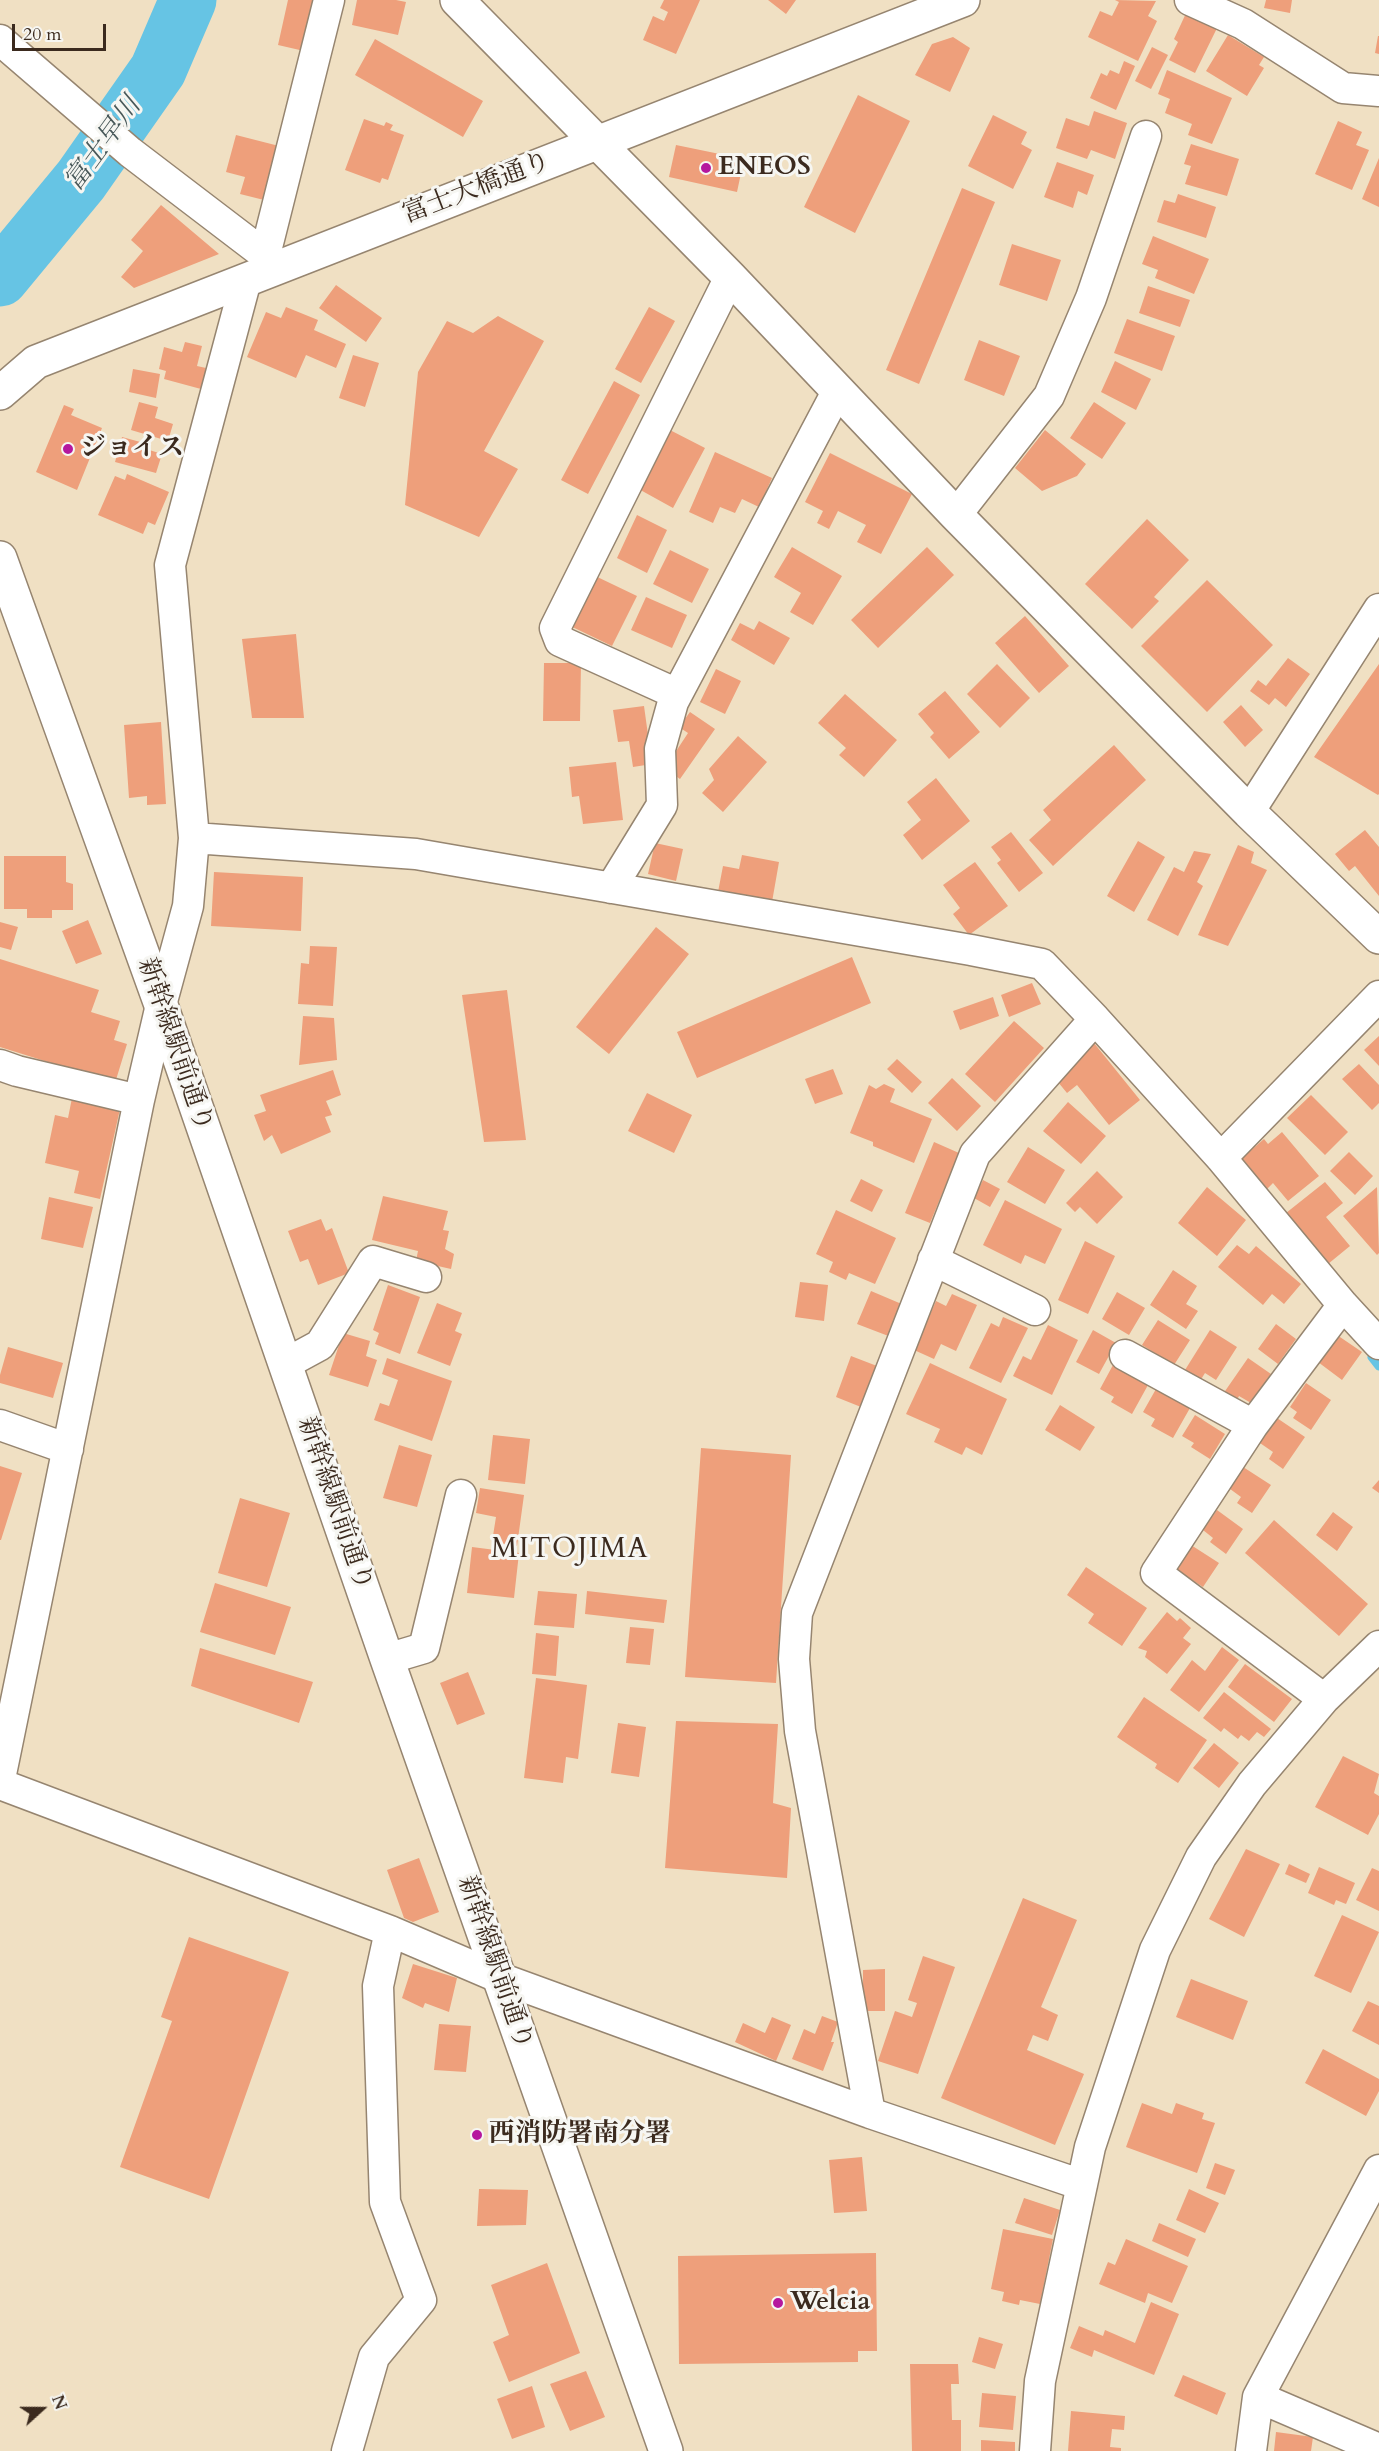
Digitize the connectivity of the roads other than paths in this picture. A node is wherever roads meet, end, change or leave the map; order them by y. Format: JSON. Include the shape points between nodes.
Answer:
{"nodes":[{"id":1,"x":329,"y":0,"type":"edge"},
{"id":2,"x":458,"y":0,"type":"edge"},
{"id":3,"x":963,"y":0,"type":"edge"},
{"id":4,"x":1190,"y":0,"type":"edge"},
{"id":5,"x":0,"y":40,"type":"edge"},
{"id":6,"x":1379,"y":91,"type":"edge"},
{"id":7,"x":1146,"y":136,"type":"dead end"},
{"id":8,"x":597,"y":142,"type":"junction"},
{"id":9,"x":261,"y":268,"type":"junction"},
{"id":10,"x":730,"y":277,"type":"junction"},
{"id":11,"x":838,"y":390,"type":"junction"},
{"id":12,"x":0,"y":393,"type":"edge"},
{"id":13,"x":956,"y":515,"type":"junction"},
{"id":14,"x":0,"y":558,"type":"edge"},
{"id":15,"x":1379,"y":609,"type":"edge"},
{"id":16,"x":677,"y":694,"type":"junction"},
{"id":17,"x":1249,"y":812,"type":"junction"},
{"id":18,"x":194,"y":838,"type":"junction"},
{"id":19,"x":611,"y":888,"type":"junction"},
{"id":20,"x":1379,"y":936,"type":"edge"},
{"id":21,"x":1379,"y":996,"type":"edge"},
{"id":22,"x":161,"y":1005,"type":"junction"},
{"id":23,"x":1095,"y":1019,"type":"junction"},
{"id":24,"x":0,"y":1065,"type":"edge"},
{"id":25,"x":139,"y":1100,"type":"junction"},
{"id":26,"x":1221,"y":1158,"type":"junction"},
{"id":27,"x":933,"y":1260,"type":"junction"},
{"id":28,"x":426,"y":1276,"type":"dead end"},
{"id":29,"x":1342,"y":1305,"type":"junction"},
{"id":30,"x":1035,"y":1310,"type":"dead end"},
{"id":31,"x":1379,"y":1344,"type":"edge"},
{"id":32,"x":1125,"y":1355,"type":"dead end"},
{"id":33,"x":285,"y":1364,"type":"junction"},
{"id":34,"x":0,"y":1425,"type":"edge"},
{"id":35,"x":1253,"y":1425,"type":"junction"},
{"id":36,"x":68,"y":1449,"type":"junction"},
{"id":37,"x":461,"y":1495,"type":"dead end"},
{"id":38,"x":1379,"y":1646,"type":"edge"},
{"id":39,"x":387,"y":1659,"type":"junction"},
{"id":40,"x":1324,"y":1699,"type":"junction"},
{"id":41,"x":0,"y":1781,"type":"edge"},
{"id":42,"x":390,"y":1931,"type":"junction"},
{"id":43,"x":500,"y":1978,"type":"junction"},
{"id":44,"x":870,"y":2113,"type":"junction"},
{"id":45,"x":1379,"y":2170,"type":"edge"},
{"id":46,"x":1082,"y":2185,"type":"junction"},
{"id":47,"x":1258,"y":2397,"type":"junction"},
{"id":48,"x":1379,"y":2449,"type":"edge"},
{"id":49,"x":347,"y":2451,"type":"edge"},
{"id":50,"x":666,"y":2451,"type":"edge"},
{"id":51,"x":1035,"y":2451,"type":"edge"},
{"id":52,"x":1251,"y":2451,"type":"edge"}],
"edges":[{"from":1,"to":9,"type":"street"},
{"from":2,"to":8,"type":"street"},
{"from":3,"to":8,"type":"street","name":"富士大橋通り"},
{"from":4,"to":6,"type":"street","via":[[1243,24],[1343,88]]},
{"from":5,"to":9,"type":"street"},
{"from":7,"to":13,"type":"street","via":[[1091,298],[1049,396]]},
{"from":8,"to":9,"type":"street","name":"富士大橋通り"},
{"from":8,"to":10,"type":"street"},
{"from":9,"to":12,"type":"street","name":"富士大橋通り","via":[[36,362]]},
{"from":9,"to":18,"type":"street","via":[[170,565]]},
{"from":10,"to":11,"type":"street"},
{"from":10,"to":16,"type":"street","via":[[555,628],[560,640]]},
{"from":11,"to":13,"type":"street"},
{"from":11,"to":16,"type":"street"},
{"from":13,"to":17,"type":"street"},
{"from":14,"to":22,"type":"street","name":"新幹線駅前通り"},
{"from":15,"to":17,"type":"street"},
{"from":16,"to":19,"type":"street","via":[[660,749],[662,806]]},
{"from":17,"to":20,"type":"street"},
{"from":18,"to":19,"type":"street","via":[[416,854]]},
{"from":18,"to":22,"type":"street","via":[[188,906]]},
{"from":19,"to":23,"type":"street","via":[[1042,964]]},
{"from":21,"to":26,"type":"street"},
{"from":22,"to":25,"type":"street"},
{"from":22,"to":33,"type":"street","name":"新幹線駅前通り"},
{"from":23,"to":26,"type":"street"},
{"from":23,"to":27,"type":"street","via":[[975,1154]]},
{"from":24,"to":25,"type":"street"},
{"from":25,"to":36,"type":"street"},
{"from":26,"to":29,"type":"street"},
{"from":27,"to":30,"type":"street"},
{"from":27,"to":44,"type":"street","via":[[797,1613],[794,1659],[800,1731]]},
{"from":28,"to":33,"type":"street","via":[[373,1261],[320,1345]]},
{"from":29,"to":31,"type":"street"},
{"from":29,"to":35,"type":"street"},
{"from":32,"to":35,"type":"street"},
{"from":33,"to":39,"type":"street","name":"新幹線駅前通り"},
{"from":34,"to":36,"type":"street"},
{"from":35,"to":40,"type":"street","via":[[1156,1573]]},
{"from":36,"to":41,"type":"street"},
{"from":37,"to":39,"type":"street","via":[[424,1648]]},
{"from":38,"to":40,"type":"street"},
{"from":39,"to":43,"type":"street","name":"新幹線駅前通り"},
{"from":40,"to":46,"type":"street","via":[[1252,1784],[1201,1857],[1155,1950],[1090,2147]]},
{"from":41,"to":42,"type":"street"},
{"from":42,"to":43,"type":"street"},
{"from":42,"to":49,"type":"street","via":[[378,1986],[386,2202],[421,2300],[374,2357]]},
{"from":43,"to":44,"type":"street"},
{"from":43,"to":50,"type":"street","name":"新幹線駅前通り"},
{"from":44,"to":46,"type":"street"},
{"from":45,"to":47,"type":"street"},
{"from":46,"to":51,"type":"street","via":[[1040,2381]]},
{"from":47,"to":48,"type":"street"},
{"from":47,"to":52,"type":"street"}]}
